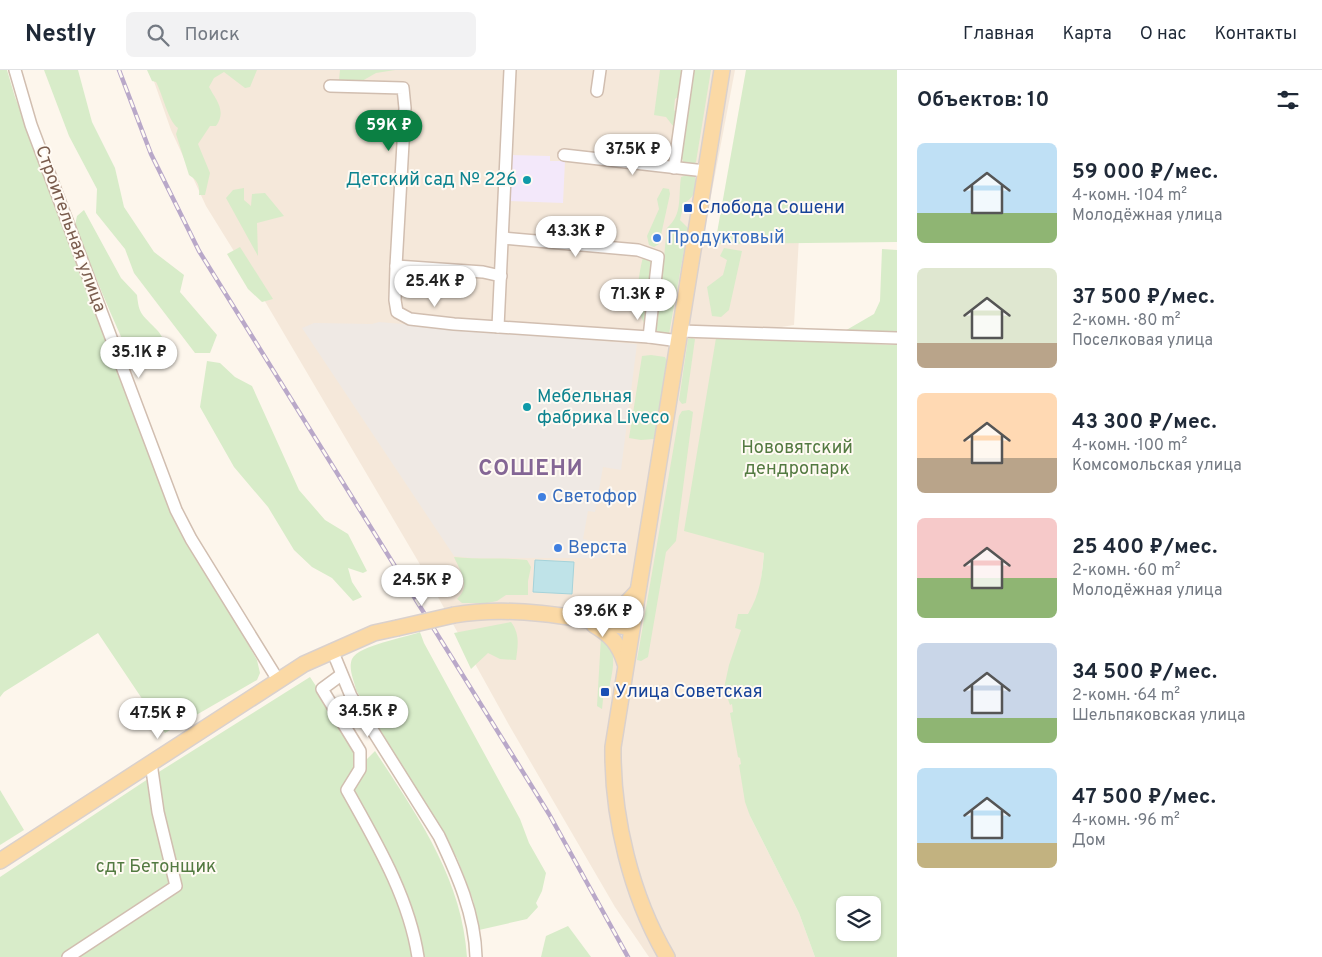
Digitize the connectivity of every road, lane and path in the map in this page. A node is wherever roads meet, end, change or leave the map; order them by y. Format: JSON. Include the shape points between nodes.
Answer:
{"nodes":[{"id":1,"x":15,"y":70,"type":"edge"},
{"id":2,"x":510,"y":70,"type":"edge"},
{"id":3,"x":600,"y":70,"type":"edge"},
{"id":4,"x":688,"y":70,"type":"edge"},
{"id":5,"x":722,"y":70,"type":"edge"},
{"id":6,"x":330,"y":86,"type":"dead end"},
{"id":7,"x":597,"y":91,"type":"dead end"},
{"id":8,"x":564,"y":155,"type":"dead end"},
{"id":9,"x":674,"y":168,"type":"junction"},
{"id":10,"x":706,"y":171,"type":"junction"},
{"id":11,"x":503,"y":238,"type":"junction"},
{"id":12,"x":396,"y":266,"type":"junction"},
{"id":13,"x":501,"y":276,"type":"junction"},
{"id":14,"x":498,"y":327,"type":"junction"},
{"id":15,"x":680,"y":336,"type":"junction"},
{"id":16,"x":649,"y":337,"type":"junction"},
{"id":17,"x":897,"y":338,"type":"edge"},
{"id":18,"x":639,"y":589,"type":"junction"},
{"id":19,"x":578,"y":618,"type":"junction"},
{"id":20,"x":632,"y":628,"type":"junction"},
{"id":21,"x":332,"y":650,"type":"junction"},
{"id":22,"x":626,"y":665,"type":"junction"},
{"id":23,"x":341,"y":675,"type":"junction"},
{"id":24,"x":278,"y":680,"type":"junction"},
{"id":25,"x":151,"y":763,"type":"junction"},
{"id":26,"x":0,"y":860,"type":"edge"},
{"id":27,"x":68,"y":957,"type":"edge"},
{"id":28,"x":418,"y":957,"type":"edge"},
{"id":29,"x":476,"y":957,"type":"edge"},
{"id":30,"x":667,"y":957,"type":"edge"}],
"edges":[{"from":1,"to":24,"type":"street","name":"Строительная улица","via":[[31,125],[176,510]]},
{"from":2,"to":11,"type":"street"},
{"from":3,"to":7,"type":"street"},
{"from":4,"to":9,"type":"street"},
{"from":5,"to":10,"type":"main road"},
{"from":6,"to":12,"type":"street","via":[[403,88],[405,108]]},
{"from":8,"to":9,"type":"street"},
{"from":9,"to":10,"type":"street"},
{"from":10,"to":15,"type":"main road"},
{"from":11,"to":13,"type":"street"},
{"from":11,"to":16,"type":"street","via":[[638,250],[658,257]]},
{"from":12,"to":13,"type":"street"},
{"from":12,"to":14,"type":"street","via":[[397,312],[410,319]]},
{"from":13,"to":14,"type":"street"},
{"from":14,"to":16,"type":"street"},
{"from":15,"to":16,"type":"street"},
{"from":15,"to":17,"type":"street"},
{"from":15,"to":18,"type":"main road"},
{"from":18,"to":19,"type":"main road","via":[[618,612]]},
{"from":18,"to":20,"type":"main road"},
{"from":19,"to":20,"type":"main road"},
{"from":19,"to":21,"type":"main road","bridge":true,"via":[[512,612],[454,615],[374,633]]},
{"from":19,"to":22,"type":"main road","via":[[612,636]]},
{"from":20,"to":22,"type":"main road"},
{"from":21,"to":23,"type":"street"},
{"from":21,"to":24,"type":"main road"},
{"from":22,"to":30,"type":"main road","via":[[613,747],[615,806],[620,835],[644,906]]},
{"from":23,"to":28,"type":"street","via":[[322,689],[360,751],[360,769],[347,790],[400,891]]},
{"from":23,"to":29,"type":"street","via":[[439,836],[470,915]]},
{"from":24,"to":25,"type":"main road"},
{"from":25,"to":26,"type":"main road"},
{"from":25,"to":27,"type":"street","via":[[158,812],[176,886]]}]}
